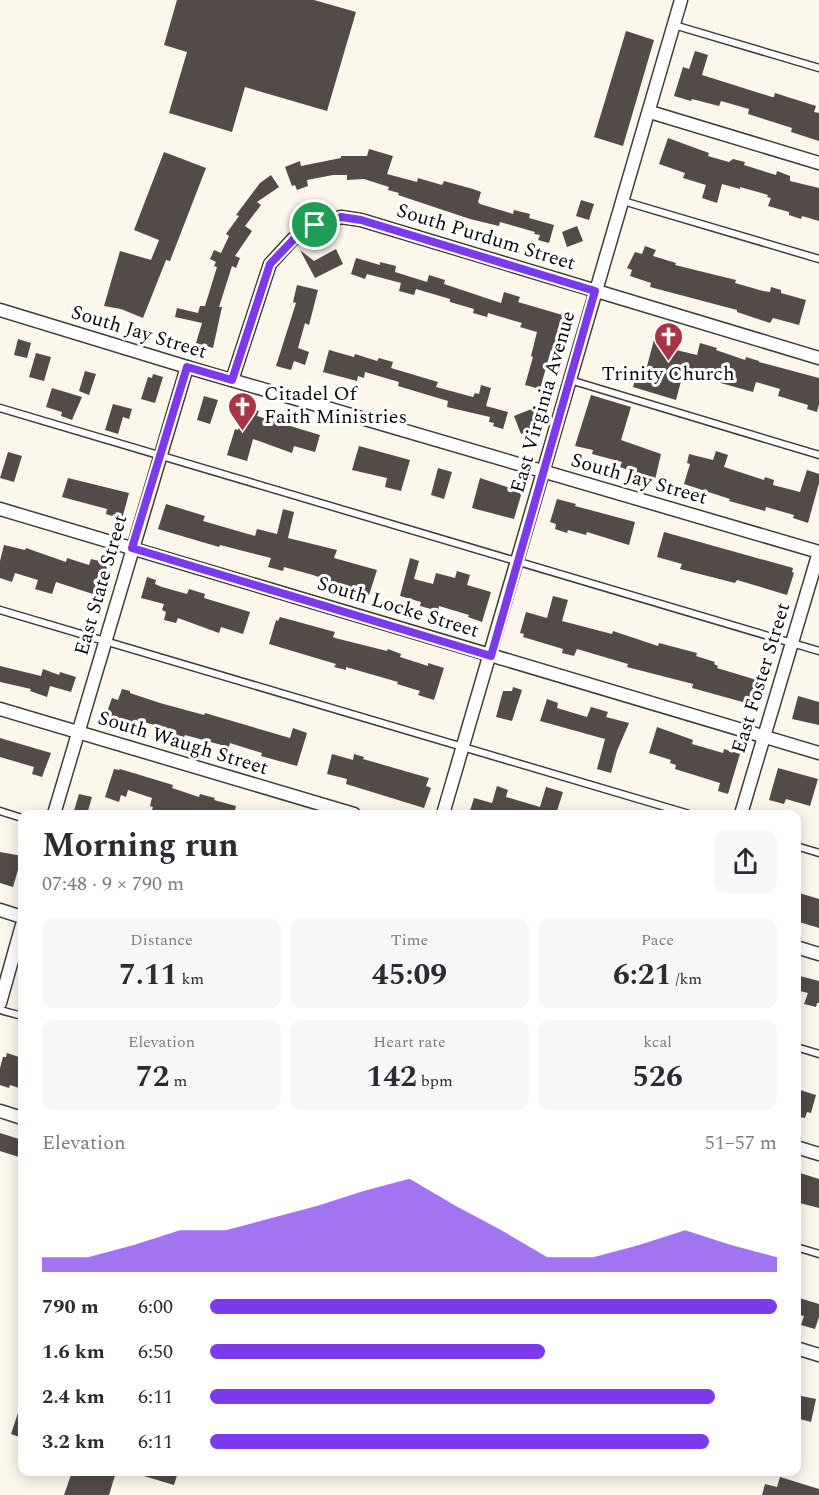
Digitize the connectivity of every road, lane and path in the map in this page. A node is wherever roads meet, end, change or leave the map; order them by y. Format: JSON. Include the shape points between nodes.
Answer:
{"nodes":[{"id":1,"x":681,"y":0,"type":"edge"},
{"id":2,"x":674,"y":25,"type":"junction"},
{"id":3,"x":819,"y":68,"type":"edge"},
{"id":4,"x":650,"y":112,"type":"junction"},
{"id":5,"x":819,"y":163,"type":"edge"},
{"id":6,"x":623,"y":201,"type":"junction"},
{"id":7,"x":819,"y":259,"type":"edge"},
{"id":8,"x":595,"y":291,"type":"junction"},
{"id":9,"x":0,"y":310,"type":"edge"},
{"id":10,"x":819,"y":358,"type":"edge"},
{"id":11,"x":187,"y":367,"type":"junction"},
{"id":12,"x":232,"y":380,"type":"junction"},
{"id":13,"x":570,"y":380,"type":"junction"},
{"id":14,"x":0,"y":408,"type":"edge"},
{"id":15,"x":819,"y":454,"type":"edge"},
{"id":16,"x":161,"y":456,"type":"junction"},
{"id":17,"x":543,"y":471,"type":"junction"},
{"id":18,"x":0,"y":509,"type":"edge"},
{"id":19,"x":132,"y":548,"type":"junction"},
{"id":20,"x":819,"y":552,"type":"edge"},
{"id":21,"x":519,"y":562,"type":"junction"},
{"id":22,"x":0,"y":610,"type":"edge"},
{"id":23,"x":105,"y":641,"type":"junction"},
{"id":24,"x":792,"y":643,"type":"junction"},
{"id":25,"x":819,"y":651,"type":"edge"},
{"id":26,"x":491,"y":656,"type":"junction"},
{"id":27,"x":0,"y":709,"type":"edge"},
{"id":28,"x":78,"y":732,"type":"junction"},
{"id":29,"x":764,"y":737,"type":"junction"},
{"id":30,"x":463,"y":747,"type":"junction"},
{"id":31,"x":819,"y":753,"type":"edge"},
{"id":32,"x":55,"y":810,"type":"edge"},
{"id":33,"x":341,"y":810,"type":"edge"},
{"id":34,"x":444,"y":810,"type":"edge"},
{"id":35,"x":676,"y":810,"type":"edge"},
{"id":36,"x":742,"y":810,"type":"edge"},
{"id":37,"x":0,"y":811,"type":"edge"},
{"id":38,"x":18,"y":817,"type":"edge"},
{"id":39,"x":801,"y":848,"type":"edge"},
{"id":40,"x":819,"y":853,"type":"edge"},
{"id":41,"x":0,"y":910,"type":"edge"},
{"id":42,"x":18,"y":916,"type":"edge"},
{"id":43,"x":18,"y":939,"type":"edge"},
{"id":44,"x":801,"y":949,"type":"edge"},
{"id":45,"x":819,"y":954,"type":"edge"},
{"id":46,"x":0,"y":1003,"type":"edge"},
{"id":47,"x":0,"y":1010,"type":"edge"},
{"id":48,"x":18,"y":1015,"type":"edge"},
{"id":49,"x":801,"y":1049,"type":"edge"},
{"id":50,"x":819,"y":1054,"type":"edge"},
{"id":51,"x":0,"y":1111,"type":"edge"},
{"id":52,"x":18,"y":1117,"type":"edge"},
{"id":53,"x":801,"y":1149,"type":"edge"},
{"id":54,"x":819,"y":1154,"type":"edge"},
{"id":55,"x":801,"y":1249,"type":"edge"},
{"id":56,"x":819,"y":1254,"type":"edge"},
{"id":57,"x":801,"y":1349,"type":"edge"},
{"id":58,"x":819,"y":1354,"type":"edge"}],
"edges":[{"from":1,"to":2,"type":"street","name":"East Virginia Avenue"},
{"from":2,"to":3,"type":"lane"},
{"from":2,"to":4,"type":"street","name":"East Virginia Avenue"},
{"from":4,"to":5,"type":"street"},
{"from":4,"to":6,"type":"street","name":"East Virginia Avenue"},
{"from":6,"to":7,"type":"lane"},
{"from":6,"to":8,"type":"street","name":"East Virginia Avenue"},
{"from":8,"to":10,"type":"street","name":"South Purdum Street"},
{"from":8,"to":12,"type":"street","name":"South Purdum Street","via":[[341,217],[315,225],[294,239],[270,264]]},
{"from":8,"to":13,"type":"street","name":"East Virginia Avenue"},
{"from":9,"to":11,"type":"street","name":"South Jay Street"},
{"from":11,"to":12,"type":"street","name":"South Jay Street"},
{"from":11,"to":16,"type":"street","name":"East State Street"},
{"from":12,"to":17,"type":"street","name":"South Jay Street"},
{"from":13,"to":15,"type":"lane"},
{"from":13,"to":17,"type":"street","name":"East Virginia Avenue"},
{"from":14,"to":16,"type":"lane"},
{"from":16,"to":19,"type":"street","name":"East State Street"},
{"from":16,"to":21,"type":"lane"},
{"from":17,"to":20,"type":"street","name":"South Jay Street"},
{"from":17,"to":21,"type":"street","name":"East Virginia Avenue"},
{"from":18,"to":19,"type":"street","name":"South Locke Street"},
{"from":19,"to":23,"type":"street","name":"East State Street"},
{"from":19,"to":26,"type":"street","name":"South Locke Street"},
{"from":20,"to":24,"type":"street","name":"East Foster Street"},
{"from":21,"to":24,"type":"lane"},
{"from":21,"to":26,"type":"street","name":"East Virginia Avenue"},
{"from":22,"to":23,"type":"lane"},
{"from":23,"to":28,"type":"street","name":"East State Street"},
{"from":23,"to":30,"type":"lane"},
{"from":24,"to":25,"type":"lane"},
{"from":24,"to":29,"type":"street","name":"East Foster Street"},
{"from":26,"to":29,"type":"street","name":"South Locke Street"},
{"from":26,"to":30,"type":"street","name":"East Virginia Avenue"},
{"from":27,"to":28,"type":"street","name":"South Waugh Street"},
{"from":28,"to":32,"type":"street","name":"East State Street"},
{"from":28,"to":33,"type":"street","name":"South Waugh Street"},
{"from":29,"to":31,"type":"street","name":"South Locke Street"},
{"from":29,"to":36,"type":"street","name":"East Foster Street"},
{"from":30,"to":34,"type":"street","name":"East Virginia Avenue"},
{"from":30,"to":35,"type":"lane"},
{"from":37,"to":38,"type":"lane"},
{"from":39,"to":40,"type":"lane"},
{"from":41,"to":42,"type":"street"},
{"from":43,"to":46,"type":"street"},
{"from":44,"to":45,"type":"street"},
{"from":47,"to":48,"type":"lane"},
{"from":49,"to":50,"type":"lane"},
{"from":51,"to":52,"type":"street"},
{"from":53,"to":54,"type":"street"},
{"from":55,"to":56,"type":"lane"},
{"from":57,"to":58,"type":"street"}]}
